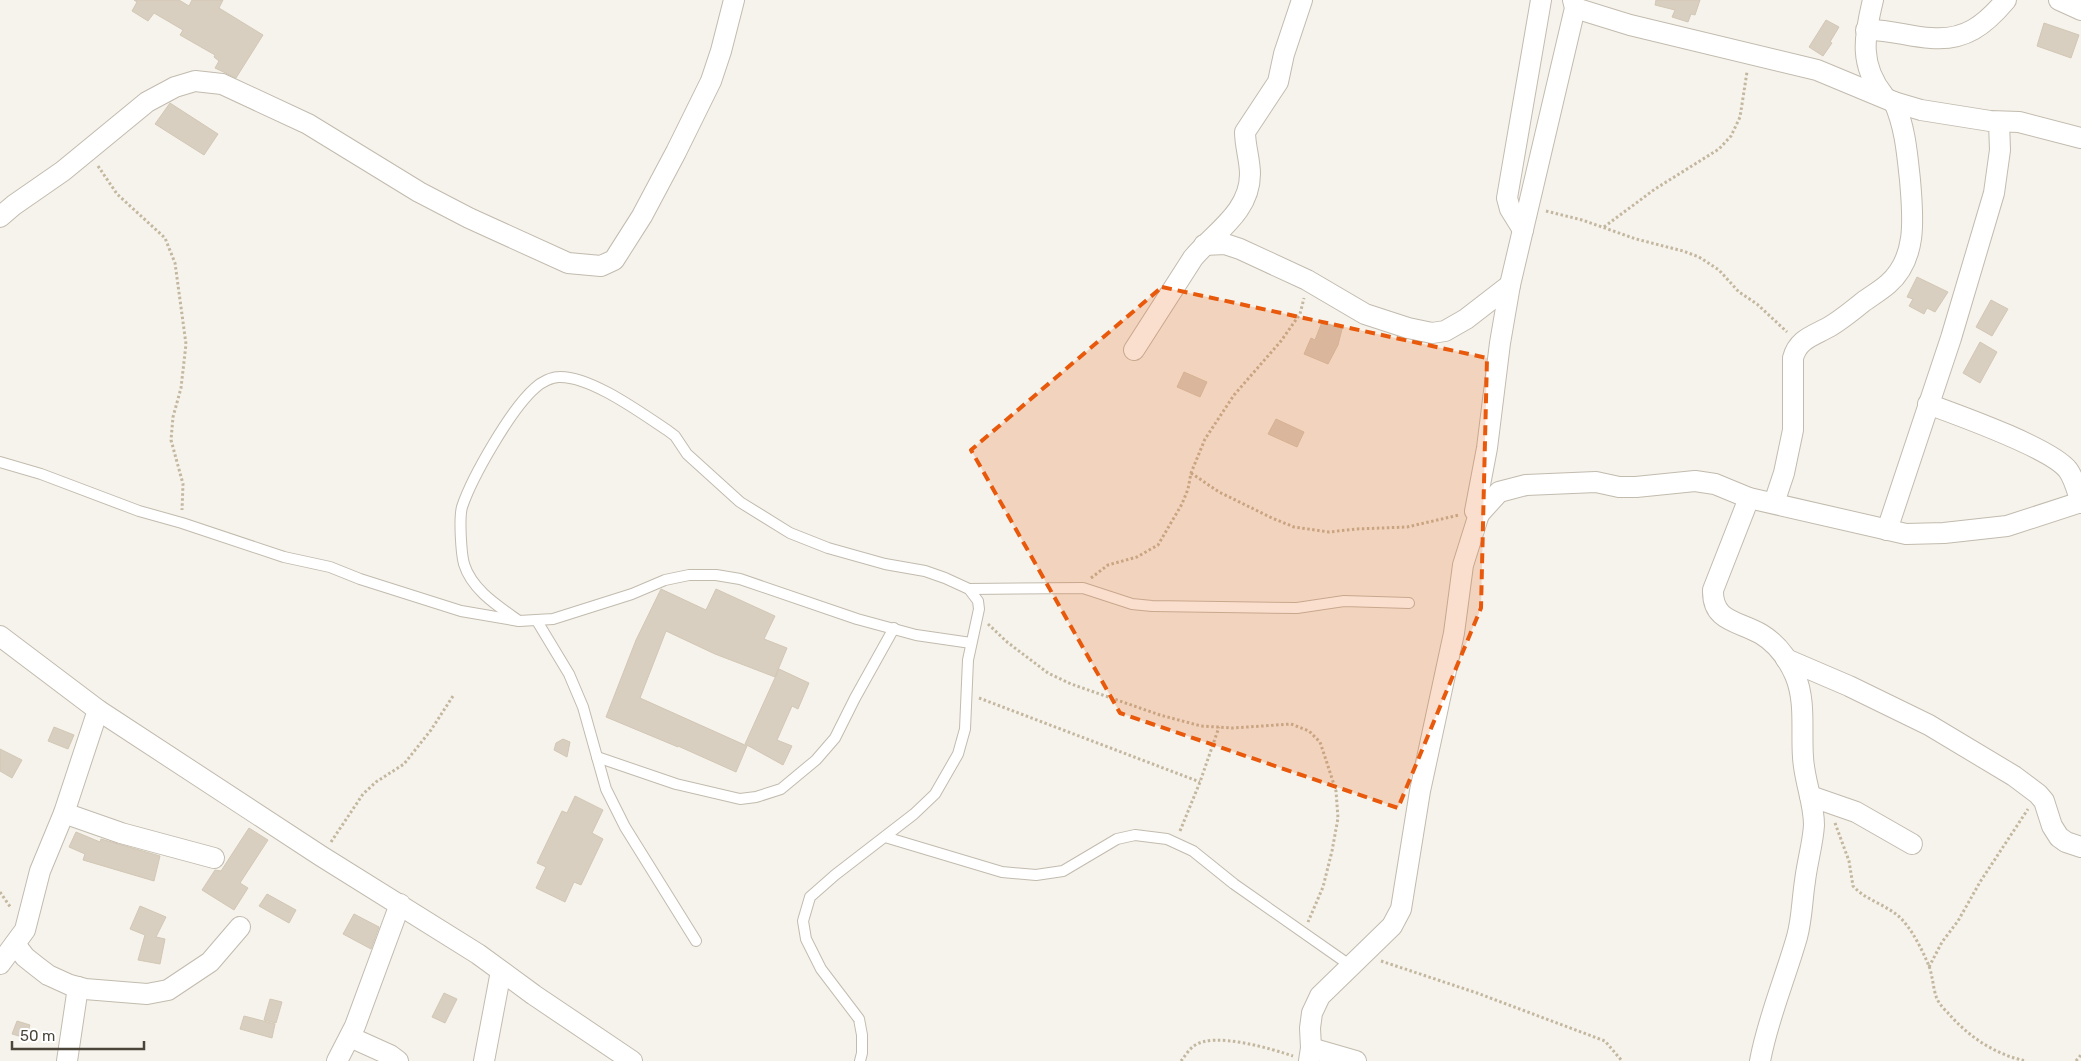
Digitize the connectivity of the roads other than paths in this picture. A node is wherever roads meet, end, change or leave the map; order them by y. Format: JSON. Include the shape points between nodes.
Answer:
{"nodes":[{"id":1,"x":734,"y":0,"type":"edge"},
{"id":2,"x":1302,"y":0,"type":"edge"},
{"id":3,"x":1873,"y":0,"type":"edge"},
{"id":4,"x":2006,"y":0,"type":"edge"},
{"id":5,"x":2059,"y":0,"type":"edge"},
{"id":6,"x":1539,"y":1,"type":"edge"},
{"id":7,"x":1574,"y":4,"type":"edge"},
{"id":8,"x":2081,"y":10,"type":"edge"},
{"id":9,"x":1866,"y":30,"type":"junction"},
{"id":10,"x":1889,"y":99,"type":"junction"},
{"id":11,"x":1999,"y":122,"type":"junction"},
{"id":12,"x":2081,"y":138,"type":"edge"},
{"id":13,"x":0,"y":217,"type":"edge"},
{"id":14,"x":1523,"y":230,"type":"junction"},
{"id":15,"x":1204,"y":245,"type":"junction"},
{"id":16,"x":1510,"y":285,"type":"junction"},
{"id":17,"x":1134,"y":350,"type":"dead end"},
{"id":18,"x":1928,"y":404,"type":"junction"},
{"id":19,"x":0,"y":462,"type":"edge"},
{"id":20,"x":1749,"y":498,"type":"junction"},
{"id":21,"x":2081,"y":502,"type":"edge"},
{"id":22,"x":1774,"y":503,"type":"junction"},
{"id":23,"x":1477,"y":512,"type":"junction"},
{"id":24,"x":1887,"y":530,"type":"junction"},
{"id":25,"x":969,"y":589,"type":"junction"},
{"id":26,"x":1408,"y":603,"type":"dead end"},
{"id":27,"x":519,"y":621,"type":"junction"},
{"id":28,"x":537,"y":621,"type":"junction"},
{"id":29,"x":894,"y":628,"type":"junction"},
{"id":30,"x":0,"y":636,"type":"edge"},
{"id":31,"x":971,"y":643,"type":"junction"},
{"id":32,"x":1786,"y":659,"type":"junction"},
{"id":33,"x":98,"y":710,"type":"junction"},
{"id":34,"x":597,"y":757,"type":"junction"},
{"id":35,"x":1816,"y":798,"type":"junction"},
{"id":36,"x":64,"y":813,"type":"junction"},
{"id":37,"x":885,"y":836,"type":"junction"},
{"id":38,"x":1912,"y":844,"type":"dead end"},
{"id":39,"x":2081,"y":847,"type":"edge"},
{"id":40,"x":214,"y":858,"type":"dead end"},
{"id":41,"x":400,"y":904,"type":"junction"},
{"id":42,"x":240,"y":927,"type":"dead end"},
{"id":43,"x":696,"y":941,"type":"dead end"},
{"id":44,"x":15,"y":944,"type":"junction"},
{"id":45,"x":1356,"y":961,"type":"junction"},
{"id":46,"x":0,"y":964,"type":"edge"},
{"id":47,"x":501,"y":971,"type":"junction"},
{"id":48,"x":78,"y":987,"type":"junction"},
{"id":49,"x":350,"y":1037,"type":"junction"},
{"id":50,"x":1309,"y":1056,"type":"edge"},
{"id":51,"x":67,"y":1061,"type":"edge"},
{"id":52,"x":337,"y":1061,"type":"edge"},
{"id":53,"x":398,"y":1061,"type":"edge"},
{"id":54,"x":484,"y":1061,"type":"edge"},
{"id":55,"x":632,"y":1061,"type":"edge"},
{"id":56,"x":860,"y":1061,"type":"edge"},
{"id":57,"x":1356,"y":1061,"type":"edge"},
{"id":58,"x":1760,"y":1061,"type":"edge"}],
"edges":[{"from":1,"to":13,"type":"street","via":[[711,81],[676,152],[614,260],[600,266],[568,263],[469,218],[419,192],[308,124],[222,84],[195,81],[175,87],[147,102]]},
{"from":2,"to":15,"type":"street","via":[[1278,82],[1245,132],[1250,173],[1248,193],[1232,219]]},
{"from":3,"to":9,"type":"street"},
{"from":4,"to":9,"type":"street","via":[[1982,25],[1959,36],[1930,38]]},
{"from":5,"to":8,"type":"street"},
{"from":6,"to":14,"type":"street","via":[[1507,198]]},
{"from":7,"to":10,"type":"street","via":[[1630,25],[1818,70]]},
{"from":7,"to":14,"type":"street"},
{"from":9,"to":10,"type":"street","via":[[1866,62],[1873,81]]},
{"from":10,"to":11,"type":"street","via":[[1921,110]]},
{"from":10,"to":22,"type":"street","via":[[1906,138],[1914,225],[1904,262],[1888,284],[1795,349],[1793,430]]},
{"from":11,"to":12,"type":"street","via":[[2019,122]]},
{"from":11,"to":18,"type":"street","via":[[2000,150],[1994,193]]},
{"from":14,"to":16,"type":"street"},
{"from":15,"to":16,"type":"street","via":[[1225,244],[1240,249],[1307,280],[1365,314],[1432,333],[1445,331],[1466,319]]},
{"from":15,"to":17,"type":"street"},
{"from":16,"to":23,"type":"street"},
{"from":18,"to":21,"type":"street","via":[[2034,448],[2062,465],[2074,480]]},
{"from":18,"to":24,"type":"street"},
{"from":19,"to":27,"type":"lane","via":[[139,511],[284,557],[330,567],[460,611]]},
{"from":20,"to":22,"type":"street"},
{"from":20,"to":23,"type":"street","via":[[1715,484],[1695,481],[1636,487],[1596,482],[1542,484],[1499,492]]},
{"from":20,"to":32,"type":"street","via":[[1713,590],[1713,600],[1723,617],[1763,635]]},
{"from":21,"to":24,"type":"street","via":[[2019,523],[1990,528],[1906,534]]},
{"from":22,"to":24,"type":"street"},
{"from":23,"to":45,"type":"street","via":[[1463,565],[1454,633],[1420,791],[1401,909],[1392,926]]},
{"from":25,"to":26,"type":"lane","via":[[1083,588],[1132,604],[1152,606],[1297,608],[1344,601]]},
{"from":25,"to":27,"type":"lane","via":[[925,571],[828,548],[790,533],[740,502],[688,454],[668,430],[605,390],[558,377],[536,387],[512,415],[475,476],[461,509],[465,567],[484,596]]},
{"from":25,"to":31,"type":"lane","via":[[978,601],[979,615]]},
{"from":27,"to":28,"type":"lane"},
{"from":28,"to":29,"type":"lane","via":[[632,594],[665,580],[716,575],[740,579],[857,619]]},
{"from":28,"to":34,"type":"lane","via":[[569,674]]},
{"from":29,"to":31,"type":"lane","via":[[916,635]]},
{"from":29,"to":34,"type":"lane","via":[[835,738],[816,760],[780,788],[740,799],[676,784]]},
{"from":30,"to":33,"type":"street"},
{"from":31,"to":37,"type":"lane","via":[[965,729],[958,754],[935,794]]},
{"from":32,"to":35,"type":"street","via":[[1801,693],[1803,759]]},
{"from":32,"to":39,"type":"street","via":[[1936,728],[2014,776],[2044,801],[2059,837]]},
{"from":33,"to":36,"type":"street"},
{"from":33,"to":41,"type":"street"},
{"from":34,"to":43,"type":"lane","via":[[606,788],[625,827]]},
{"from":35,"to":38,"type":"street","via":[[1856,812]]},
{"from":35,"to":58,"type":"street","via":[[1802,916],[1765,1033]]},
{"from":36,"to":40,"type":"street","via":[[121,833]]},
{"from":36,"to":44,"type":"street","via":[[40,871],[25,930]]},
{"from":37,"to":45,"type":"lane","via":[[1002,872],[1036,875],[1063,871],[1117,840],[1135,835],[1167,840],[1193,852],[1304,932]]},
{"from":37,"to":56,"type":"lane","via":[[810,896],[803,921],[806,939],[821,969],[859,1020],[862,1035]]},
{"from":41,"to":47,"type":"street"},
{"from":41,"to":49,"type":"street"},
{"from":42,"to":48,"type":"street","via":[[210,962],[168,990],[140,994]]},
{"from":44,"to":46,"type":"street"},
{"from":44,"to":48,"type":"street","via":[[41,970]]},
{"from":45,"to":50,"type":"street","via":[[1320,996],[1312,1013]]},
{"from":47,"to":54,"type":"street"},
{"from":47,"to":55,"type":"street"},
{"from":48,"to":51,"type":"street"},
{"from":49,"to":52,"type":"street"},
{"from":49,"to":53,"type":"street"},
{"from":50,"to":57,"type":"street"}]}
